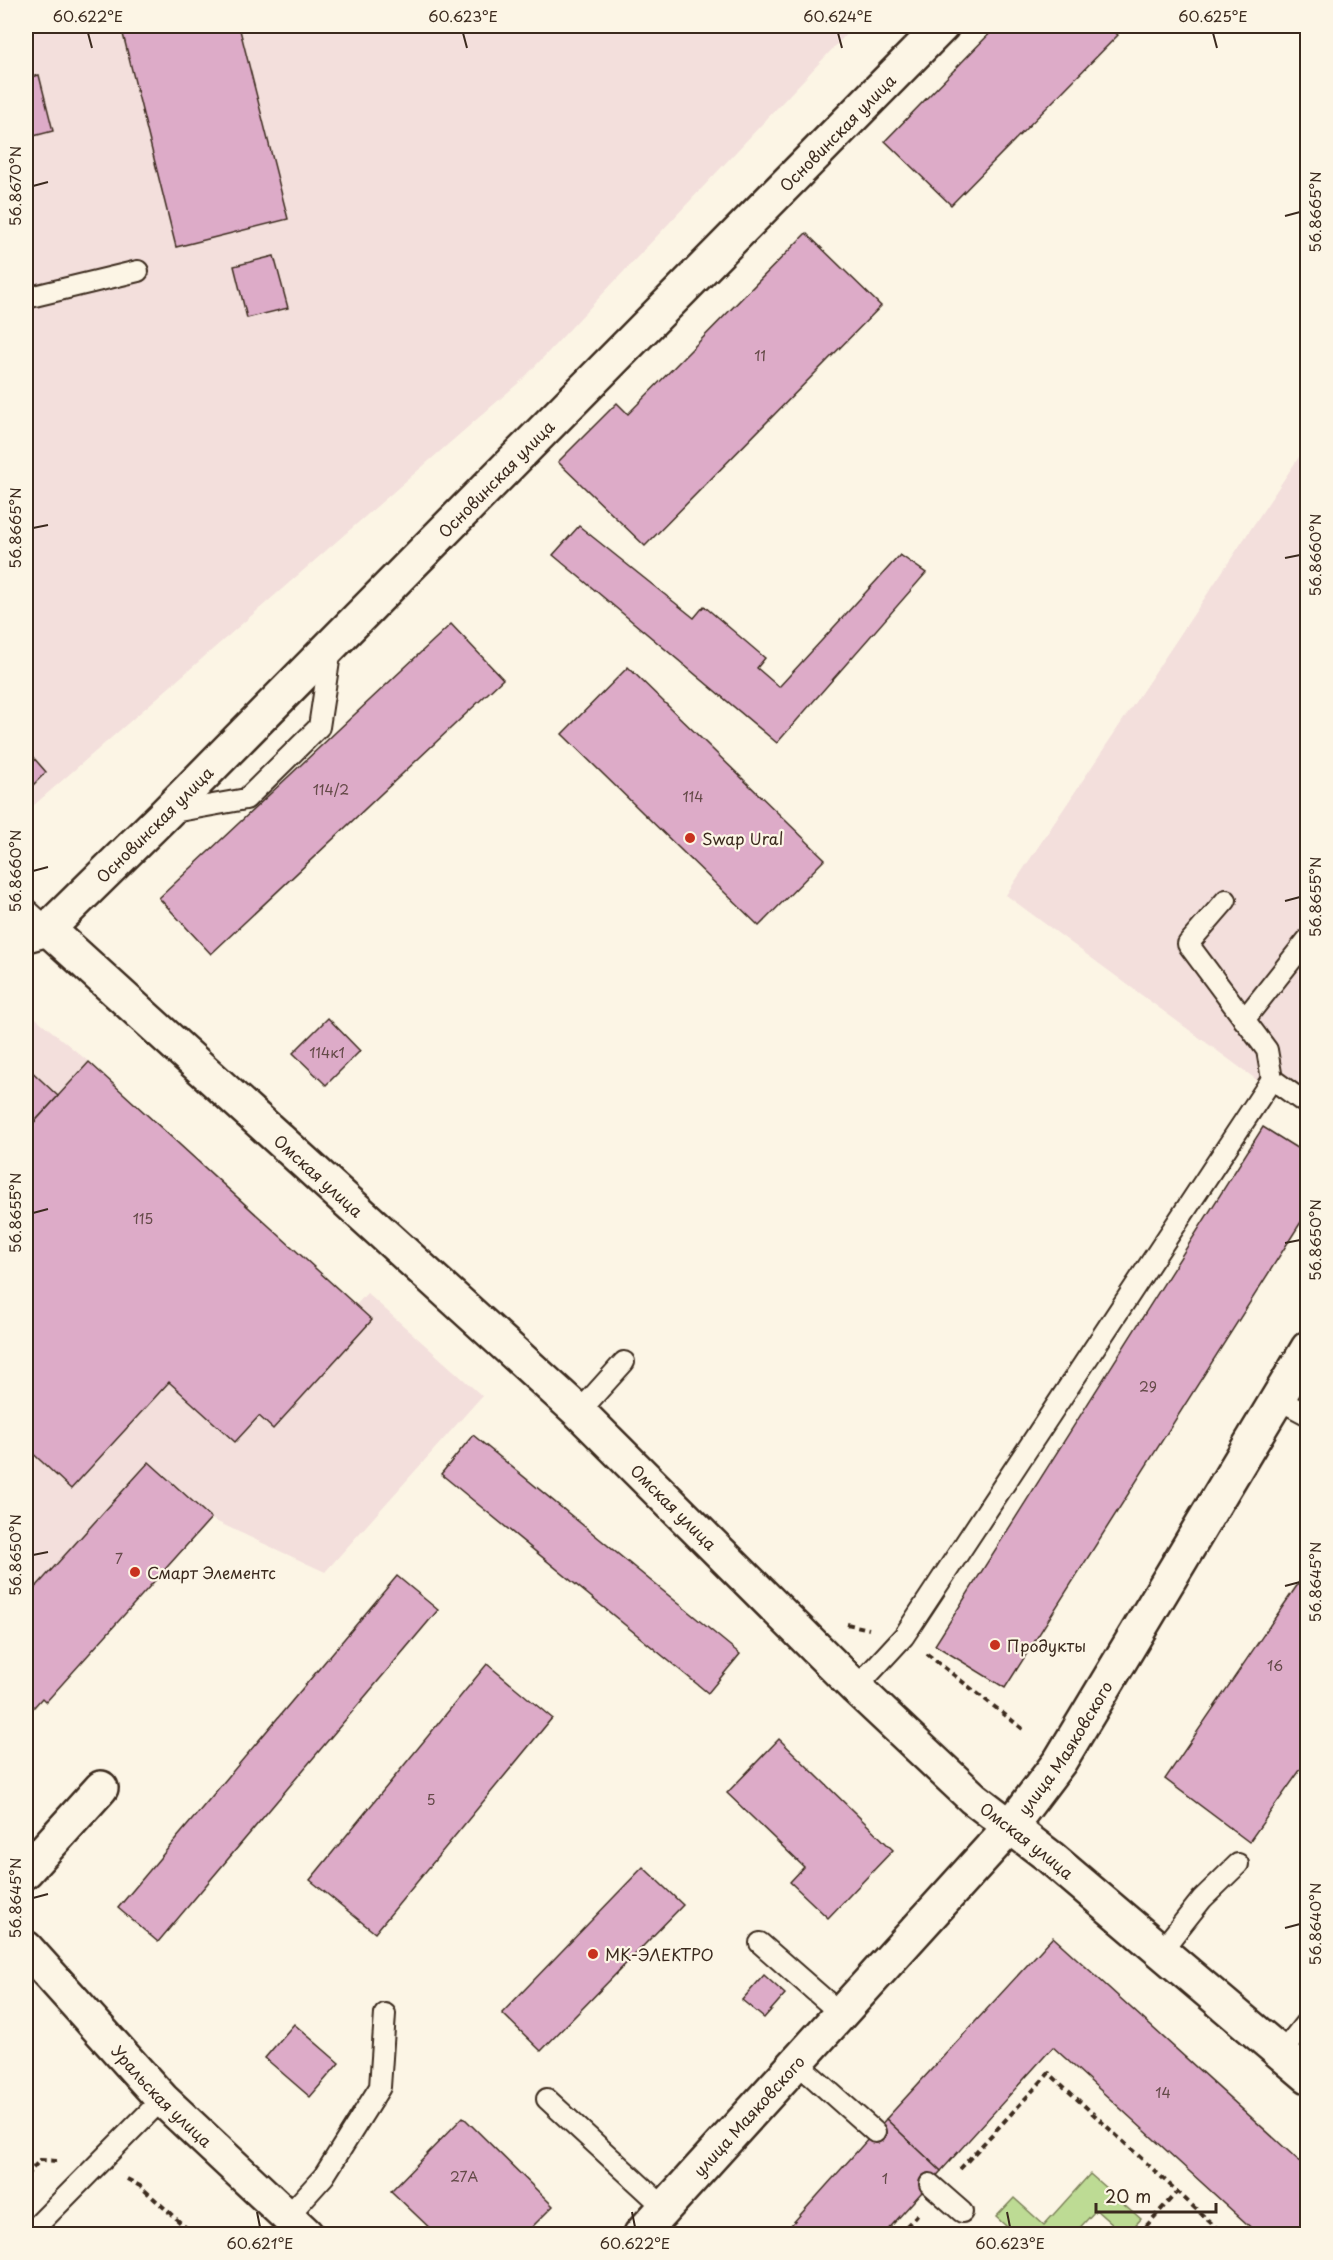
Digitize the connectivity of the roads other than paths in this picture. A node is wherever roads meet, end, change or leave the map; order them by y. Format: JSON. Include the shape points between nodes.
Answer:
{"nodes":[{"id":1,"x":942,"y":26,"type":"edge"},
{"id":2,"x":138,"y":271,"type":"dead end"},
{"id":3,"x":26,"y":298,"type":"edge"},
{"id":4,"x":331,"y":645,"type":"junction"},
{"id":5,"x":165,"y":814,"type":"junction"},
{"id":6,"x":1226,"y":900,"type":"dead end"},
{"id":7,"x":33,"y":924,"type":"edge"},
{"id":8,"x":1308,"y":939,"type":"edge"},
{"id":9,"x":1244,"y":1020,"type":"junction"},
{"id":10,"x":1272,"y":1079,"type":"junction"},
{"id":11,"x":1308,"y":1105,"type":"edge"},
{"id":12,"x":1308,"y":1348,"type":"edge"},
{"id":13,"x":624,"y":1362,"type":"dead end"},
{"id":14,"x":1276,"y":1398,"type":"junction"},
{"id":15,"x":579,"y":1412,"type":"junction"},
{"id":16,"x":1308,"y":1415,"type":"edge"},
{"id":17,"x":856,"y":1689,"type":"junction"},
{"id":18,"x":101,"y":1788,"type":"dead end"},
{"id":19,"x":1010,"y":1827,"type":"junction"},
{"id":20,"x":1238,"y":1864,"type":"dead end"},
{"id":21,"x":26,"y":1871,"type":"edge"},
{"id":22,"x":760,"y":1943,"type":"dead end"},
{"id":23,"x":26,"y":1948,"type":"edge"},
{"id":24,"x":1161,"y":1951,"type":"junction"},
{"id":25,"x":840,"y":2013,"type":"junction"},
{"id":26,"x":385,"y":2014,"type":"dead end"},
{"id":27,"x":1308,"y":2020,"type":"edge"},
{"id":28,"x":1282,"y":2053,"type":"junction"},
{"id":29,"x":796,"y":2062,"type":"junction"},
{"id":30,"x":1308,"y":2076,"type":"edge"},
{"id":31,"x":547,"y":2098,"type":"dead end"},
{"id":32,"x":162,"y":2099,"type":"junction"},
{"id":33,"x":875,"y":2132,"type":"dead end"},
{"id":34,"x":934,"y":2187,"type":"road end"},
{"id":35,"x":665,"y":2208,"type":"junction"},
{"id":36,"x":962,"y":2212,"type":"dead end"},
{"id":37,"x":296,"y":2226,"type":"edge"},
{"id":38,"x":29,"y":2235,"type":"edge"},
{"id":39,"x":641,"y":2235,"type":"edge"}],
"edges":[{"from":1,"to":4,"type":"street","name":"Основинская улица"},
{"from":2,"to":3,"type":"lane"},
{"from":4,"to":5,"type":"street","name":"Основинская улица"},
{"from":4,"to":5,"type":"lane","via":[[319,727],[246,799]]},
{"from":5,"to":7,"type":"street","name":"Основинская улица"},
{"from":6,"to":9,"type":"lane","via":[[1188,944]]},
{"from":7,"to":15,"type":"street","name":"Омская улица"},
{"from":8,"to":9,"type":"lane"},
{"from":9,"to":10,"type":"lane","via":[[1267,1050]]},
{"from":10,"to":11,"type":"lane"},
{"from":10,"to":17,"type":"lane","via":[[904,1636]]},
{"from":12,"to":14,"type":"street","name":"улица Маяковского"},
{"from":13,"to":15,"type":"lane"},
{"from":14,"to":16,"type":"lane"},
{"from":14,"to":19,"type":"street","name":"улица Маяковского","via":[[1060,1761]]},
{"from":15,"to":17,"type":"street","name":"Омская улица"},
{"from":17,"to":19,"type":"street","name":"Омская улица","via":[[973,1798]]},
{"from":18,"to":21,"type":"street"},
{"from":19,"to":24,"type":"street","name":"Омская улица"},
{"from":19,"to":25,"type":"street","name":"улица Маяковского"},
{"from":20,"to":24,"type":"lane","via":[[1202,1899]]},
{"from":22,"to":25,"type":"lane"},
{"from":23,"to":32,"type":"street","name":"Уральская улица"},
{"from":24,"to":28,"type":"street","name":"Омская улица"},
{"from":25,"to":29,"type":"street","name":"улица Маяковского"},
{"from":26,"to":37,"type":"lane","via":[[380,2087]]},
{"from":27,"to":28,"type":"lane"},
{"from":28,"to":30,"type":"street","name":"Омская улица"},
{"from":29,"to":33,"type":"lane"},
{"from":29,"to":35,"type":"street","name":"улица Маяковского"},
{"from":31,"to":35,"type":"lane"},
{"from":32,"to":37,"type":"street","name":"Уральская улица"},
{"from":32,"to":38,"type":"lane"},
{"from":34,"to":36,"type":"lane"},
{"from":35,"to":39,"type":"street","name":"улица Маяковского"}]}
